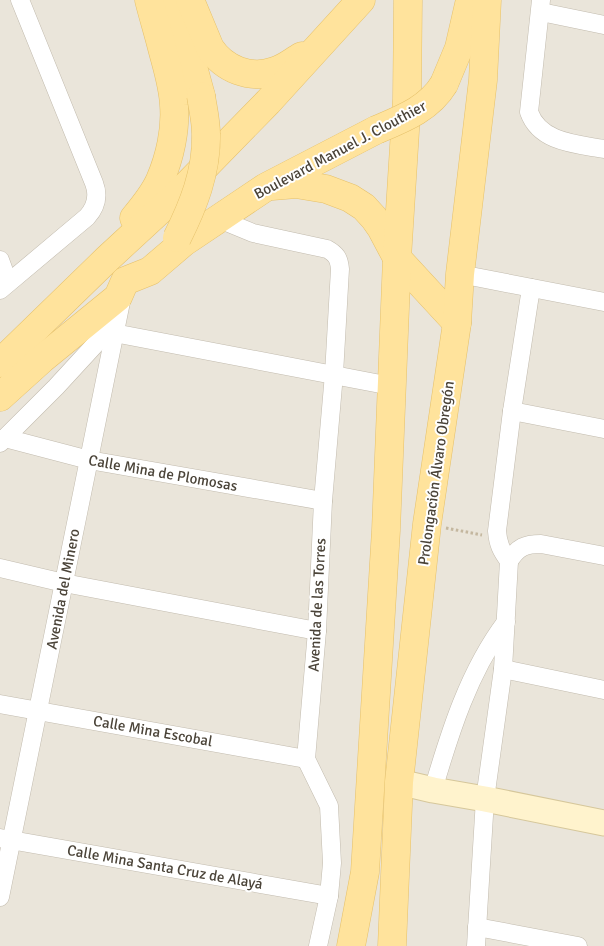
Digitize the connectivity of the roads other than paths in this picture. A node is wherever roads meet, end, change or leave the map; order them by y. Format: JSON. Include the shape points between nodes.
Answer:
{"nodes":[{"id":1,"x":20,"y":0,"type":"edge"},
{"id":2,"x":140,"y":0,"type":"edge"},
{"id":3,"x":149,"y":0,"type":"edge"},
{"id":4,"x":168,"y":0,"type":"edge"},
{"id":5,"x":190,"y":0,"type":"edge"},
{"id":6,"x":361,"y":0,"type":"edge"},
{"id":7,"x":408,"y":0,"type":"edge"},
{"id":8,"x":470,"y":0,"type":"edge"},
{"id":9,"x":487,"y":0,"type":"edge"},
{"id":10,"x":541,"y":6,"type":"edge"},
{"id":11,"x":604,"y":25,"type":"edge"},
{"id":12,"x":162,"y":48,"type":"junction"},
{"id":13,"x":315,"y":51,"type":"junction"},
{"id":14,"x":604,"y":149,"type":"edge"},
{"id":15,"x":266,"y":186,"type":"junction"},
{"id":16,"x":219,"y":219,"type":"junction"},
{"id":17,"x":397,"y":258,"type":"junction"},
{"id":18,"x":107,"y":259,"type":"junction"},
{"id":19,"x":0,"y":260,"type":"edge"},
{"id":20,"x":158,"y":263,"type":"junction"},
{"id":21,"x":460,"y":274,"type":"junction"},
{"id":22,"x":4,"y":286,"type":"edge"},
{"id":23,"x":531,"y":288,"type":"junction"},
{"id":24,"x":604,"y":302,"type":"edge"},
{"id":25,"x":59,"y":307,"type":"junction"},
{"id":26,"x":457,"y":323,"type":"junction"},
{"id":27,"x":108,"y":324,"type":"junction"},
{"id":28,"x":0,"y":341,"type":"edge"},
{"id":29,"x":0,"y":363,"type":"edge"},
{"id":30,"x":334,"y":374,"type":"junction"},
{"id":31,"x":391,"y":386,"type":"junction"},
{"id":32,"x":0,"y":397,"type":"edge"},
{"id":33,"x":512,"y":411,"type":"junction"},
{"id":34,"x":604,"y":429,"type":"edge"},
{"id":35,"x":2,"y":441,"type":"edge"},
{"id":36,"x":89,"y":460,"type":"junction"},
{"id":37,"x":322,"y":501,"type":"junction"},
{"id":38,"x":604,"y":556,"type":"edge"},
{"id":39,"x":509,"y":561,"type":"junction"},
{"id":40,"x":0,"y":568,"type":"edge"},
{"id":41,"x":64,"y":583,"type":"junction"},
{"id":42,"x":506,"y":622,"type":"junction"},
{"id":43,"x":317,"y":631,"type":"junction"},
{"id":44,"x":503,"y":669,"type":"junction"},
{"id":45,"x":604,"y":690,"type":"edge"},
{"id":46,"x":0,"y":704,"type":"edge"},
{"id":47,"x":38,"y":710,"type":"junction"},
{"id":48,"x":306,"y":759,"type":"junction"},
{"id":49,"x":400,"y":782,"type":"junction"},
{"id":50,"x":433,"y":790,"type":"junction"},
{"id":51,"x":485,"y":799,"type":"junction"},
{"id":52,"x":604,"y":823,"type":"edge"},
{"id":53,"x":6,"y":839,"type":"edge"},
{"id":54,"x":329,"y":896,"type":"junction"},
{"id":55,"x":0,"y":897,"type":"edge"},
{"id":56,"x":477,"y":927,"type":"junction"},
{"id":57,"x":318,"y":946,"type":"edge"},
{"id":58,"x":351,"y":946,"type":"edge"},
{"id":59,"x":392,"y":946,"type":"edge"},
{"id":60,"x":476,"y":946,"type":"edge"},
{"id":61,"x":578,"y":946,"type":"edge"}],
"edges":[{"from":1,"to":22,"type":"street","via":[[96,188],[96,200],[87,217]]},
{"from":2,"to":12,"type":"street"},
{"from":3,"to":12,"type":"main road"},
{"from":4,"to":20,"type":"main road","bridge":true,"via":[[192,63],[201,96],[206,135],[203,173],[196,196],[176,238]]},
{"from":5,"to":13,"type":"main road","via":[[214,55],[235,70],[269,73]]},
{"from":6,"to":13,"type":"main road"},
{"from":7,"to":17,"type":"main road","via":[[407,99]]},
{"from":8,"to":15,"type":"main road","name":"Boulevard Manuel J. Clouthier","bridge":true,"via":[[459,48],[440,92],[432,100]]},
{"from":9,"to":21,"type":"main road","name":"Prolongación Álvaro Obregón","via":[[483,80]]},
{"from":10,"to":11,"type":"street"},
{"from":10,"to":14,"type":"street","via":[[529,112],[531,119],[541,131],[559,140]]},
{"from":12,"to":18,"type":"main road","via":[[174,106],[168,155],[151,196]]},
{"from":13,"to":18,"type":"main road","via":[[192,180]]},
{"from":15,"to":16,"type":"main road","name":"Boulevard Manuel J. Clouthier"},
{"from":15,"to":17,"type":"main road","via":[[312,186],[350,198],[374,218]]},
{"from":16,"to":20,"type":"main road","name":"Boulevard Manuel J. Clouthier"},
{"from":16,"to":30,"type":"street","name":"Avenida de las Torres","via":[[254,233],[327,249],[338,258]]},
{"from":17,"to":26,"type":"main road"},
{"from":17,"to":31,"type":"main road"},
{"from":18,"to":25,"type":"main road"},
{"from":19,"to":22,"type":"street"},
{"from":20,"to":27,"type":"main road","name":"Boulevard Manuel J. Clouthier","via":[[150,271],[125,281]]},
{"from":21,"to":23,"type":"street"},
{"from":21,"to":26,"type":"main road","name":"Prolongación Álvaro Obregón"},
{"from":23,"to":24,"type":"street"},
{"from":23,"to":33,"type":"street"},
{"from":25,"to":28,"type":"main road","via":[[37,316]]},
{"from":25,"to":29,"type":"main road"},
{"from":26,"to":49,"type":"main road","name":"Prolongación Álvaro Obregón","via":[[427,524]]},
{"from":27,"to":30,"type":"street"},
{"from":27,"to":32,"type":"main road","name":"Boulevard Manuel J. Clouthier","via":[[42,359]]},
{"from":27,"to":35,"type":"street","via":[[56,387]]},
{"from":27,"to":36,"type":"street","name":"Avenida del Minero"},
{"from":30,"to":31,"type":"street"},
{"from":30,"to":37,"type":"street","name":"Avenida de las Torres"},
{"from":31,"to":58,"type":"main road","via":[[386,530],[365,872]]},
{"from":33,"to":34,"type":"street"},
{"from":33,"to":39,"type":"street","via":[[497,531],[498,542]]},
{"from":35,"to":36,"type":"street","name":"Calle Mina de Plomosas"},
{"from":36,"to":37,"type":"street","name":"Calle Mina de Plomosas"},
{"from":36,"to":41,"type":"street","name":"Avenida del Minero"},
{"from":37,"to":43,"type":"street","name":"Avenida de las Torres"},
{"from":38,"to":39,"type":"street","via":[[535,544],[521,547]]},
{"from":39,"to":42,"type":"street"},
{"from":40,"to":41,"type":"street"},
{"from":41,"to":43,"type":"street"},
{"from":41,"to":47,"type":"street","name":"Avenida del Minero"},
{"from":42,"to":44,"type":"street"},
{"from":42,"to":50,"type":"street","via":[[478,667],[461,704]]},
{"from":43,"to":48,"type":"street","name":"Avenida de las Torres"},
{"from":44,"to":45,"type":"street"},
{"from":44,"to":51,"type":"street"},
{"from":46,"to":47,"type":"street","name":"Calle Mina Escobal"},
{"from":47,"to":48,"type":"street","name":"Calle Mina Escobal"},
{"from":47,"to":53,"type":"street","name":"Avenida del Minero"},
{"from":48,"to":54,"type":"street","via":[[329,806],[332,863]]},
{"from":49,"to":50,"type":"street"},
{"from":49,"to":59,"type":"main road","name":"Prolongación Álvaro Obregón"},
{"from":50,"to":51,"type":"street"},
{"from":51,"to":52,"type":"street"},
{"from":51,"to":56,"type":"street"},
{"from":53,"to":54,"type":"street","name":"Calle Mina Santa Cruz de Alayá"},
{"from":53,"to":55,"type":"street","name":"Avenida del Minero"},
{"from":54,"to":57,"type":"street"},
{"from":56,"to":60,"type":"street"},
{"from":56,"to":61,"type":"street"}]}
